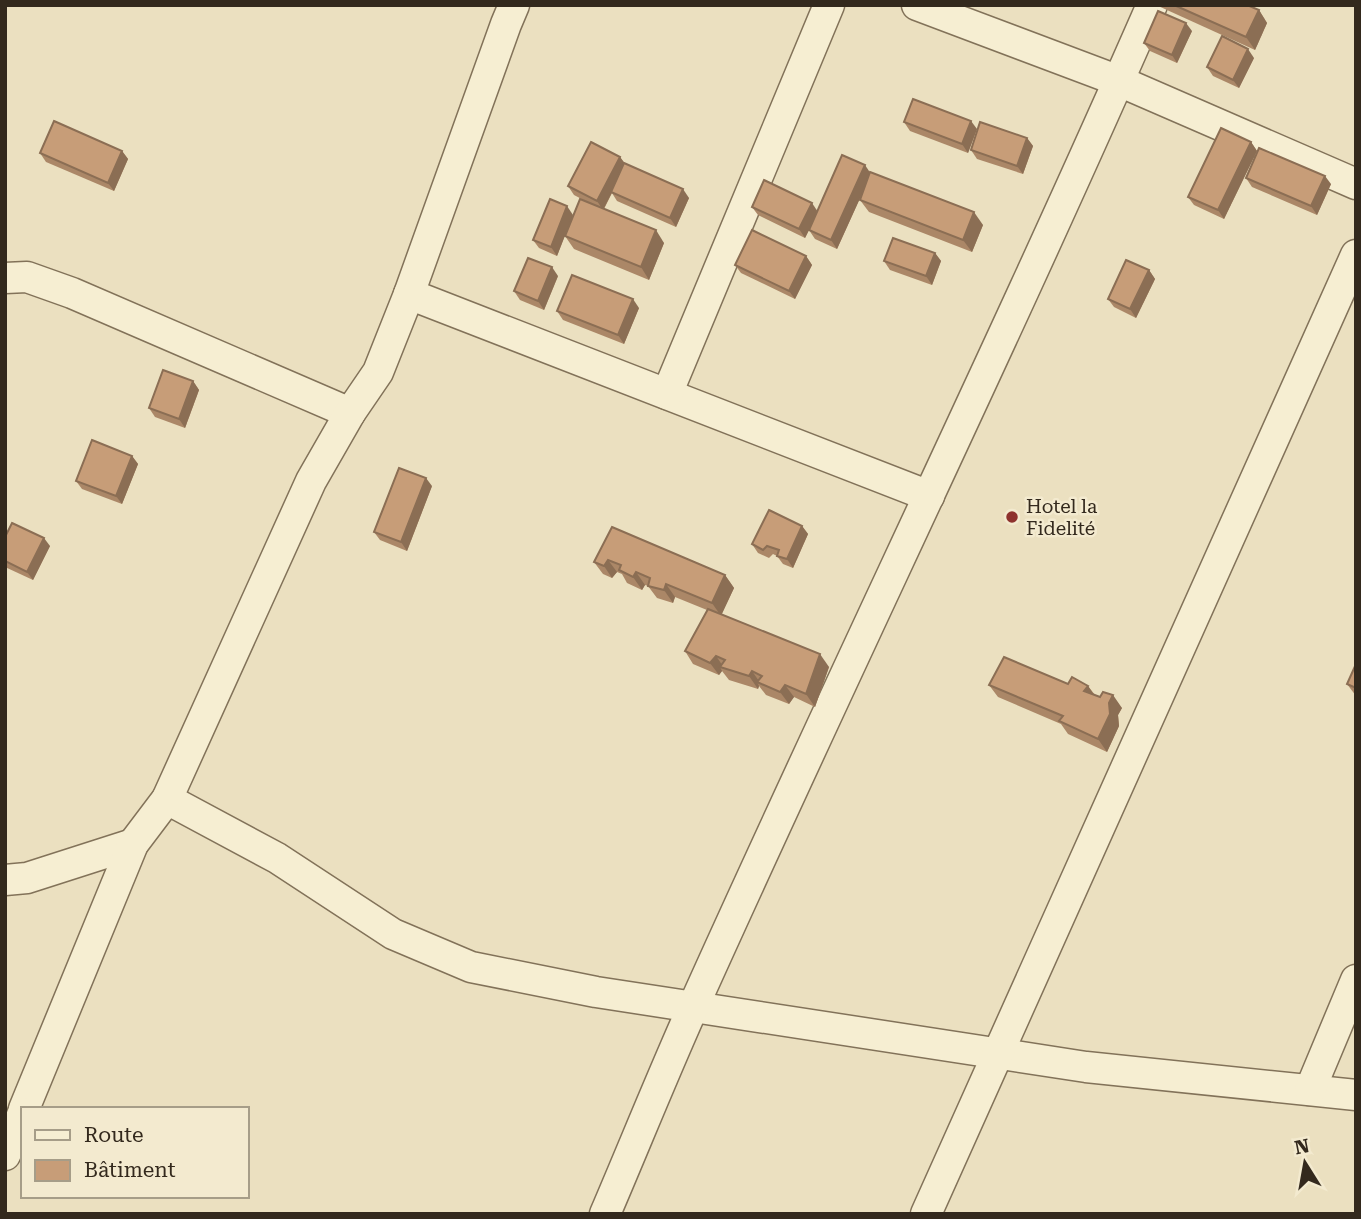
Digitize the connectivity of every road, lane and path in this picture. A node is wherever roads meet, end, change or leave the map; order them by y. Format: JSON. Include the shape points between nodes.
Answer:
{"nodes":[{"id":1,"x":514,"y":5,"type":"edge"},
{"id":2,"x":829,"y":5,"type":"edge"},
{"id":3,"x":917,"y":5,"type":"edge"},
{"id":4,"x":1152,"y":5,"type":"edge"},
{"id":5,"x":1119,"y":81,"type":"junction"},
{"id":6,"x":1356,"y":184,"type":"edge"},
{"id":7,"x":1356,"y":255,"type":"edge"},
{"id":8,"x":5,"y":278,"type":"edge"},
{"id":9,"x":409,"y":294,"type":"junction"},
{"id":10,"x":667,"y":394,"type":"junction"},
{"id":11,"x":350,"y":413,"type":"junction"},
{"id":12,"x":929,"y":496,"type":"junction"},
{"id":13,"x":167,"y":799,"type":"junction"},
{"id":14,"x":133,"y":845,"type":"junction"},
{"id":15,"x":5,"y":880,"type":"edge"},
{"id":16,"x":1356,"y":981,"type":"edge"},
{"id":17,"x":693,"y":1007,"type":"junction"},
{"id":18,"x":997,"y":1054,"type":"junction"},
{"id":19,"x":1310,"y":1090,"type":"junction"},
{"id":20,"x":1356,"y":1094,"type":"edge"},
{"id":21,"x":26,"y":1107,"type":"edge"},
{"id":22,"x":21,"y":1118,"type":"edge"},
{"id":23,"x":5,"y":1155,"type":"edge"},
{"id":24,"x":605,"y":1214,"type":"edge"},
{"id":25,"x":926,"y":1214,"type":"edge"}],
"edges":[{"from":1,"to":9,"type":"street"},
{"from":2,"to":10,"type":"street"},
{"from":3,"to":5,"type":"street"},
{"from":4,"to":5,"type":"street"},
{"from":5,"to":6,"type":"street"},
{"from":5,"to":12,"type":"street"},
{"from":7,"to":18,"type":"street"},
{"from":8,"to":11,"type":"street","via":[[27,277],[72,293]]},
{"from":9,"to":10,"type":"street"},
{"from":9,"to":11,"type":"street","via":[[378,372]]},
{"from":10,"to":12,"type":"street"},
{"from":11,"to":13,"type":"street","via":[[311,481]]},
{"from":12,"to":17,"type":"street"},
{"from":13,"to":14,"type":"street"},
{"from":13,"to":17,"type":"street","via":[[277,858],[393,933],[471,967]]},
{"from":14,"to":15,"type":"street","via":[[27,878]]},
{"from":14,"to":21,"type":"street"},
{"from":16,"to":19,"type":"street"},
{"from":17,"to":18,"type":"street"},
{"from":17,"to":24,"type":"street"},
{"from":18,"to":19,"type":"street"},
{"from":18,"to":25,"type":"street"},
{"from":19,"to":20,"type":"street"},
{"from":22,"to":23,"type":"street"}]}
